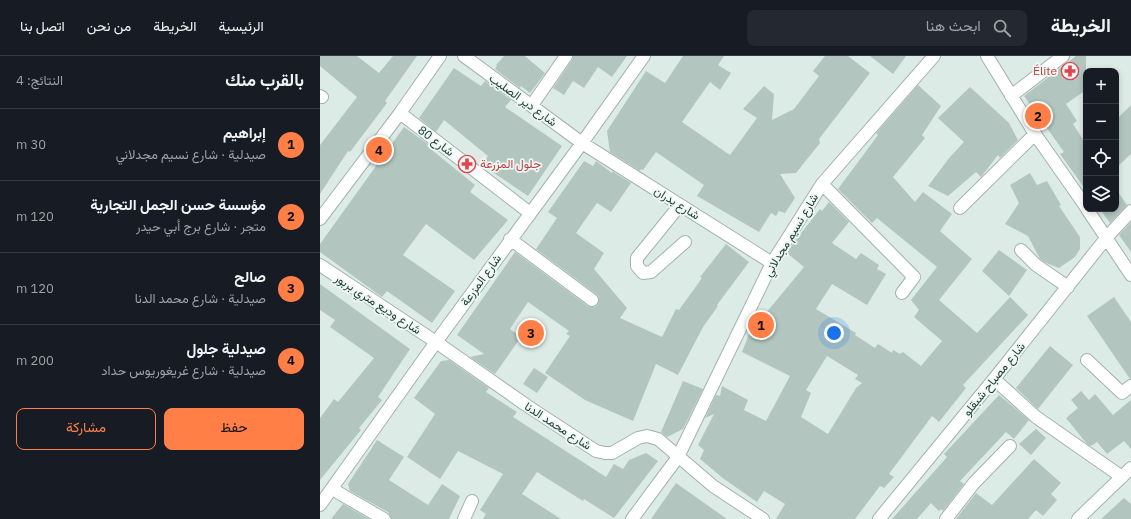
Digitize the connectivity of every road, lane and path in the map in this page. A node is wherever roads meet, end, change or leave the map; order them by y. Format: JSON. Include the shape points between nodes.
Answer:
{"nodes":[{"id":1,"x":440,"y":56,"type":"edge"},
{"id":2,"x":464,"y":56,"type":"edge"},
{"id":3,"x":566,"y":56,"type":"edge"},
{"id":4,"x":644,"y":56,"type":"edge"},
{"id":5,"x":934,"y":56,"type":"edge"},
{"id":6,"x":987,"y":56,"type":"edge"},
{"id":7,"x":1064,"y":56,"type":"edge"},
{"id":8,"x":1011,"y":96,"type":"junction"},
{"id":9,"x":532,"y":105,"type":"junction"},
{"id":10,"x":400,"y":112,"type":"junction"},
{"id":11,"x":1035,"y":134,"type":"junction"},
{"id":12,"x":582,"y":143,"type":"junction"},
{"id":13,"x":822,"y":184,"type":"junction"},
{"id":14,"x":1083,"y":202,"type":"edge"},
{"id":15,"x":680,"y":205,"type":"junction"},
{"id":16,"x":960,"y":208,"type":"dead end"},
{"id":17,"x":1131,"y":211,"type":"edge"},
{"id":18,"x":1090,"y":212,"type":"edge"},
{"id":19,"x":530,"y":213,"type":"junction"},
{"id":20,"x":320,"y":219,"type":"edge"},
{"id":21,"x":1107,"y":237,"type":"junction"},
{"id":22,"x":510,"y":239,"type":"junction"},
{"id":23,"x":685,"y":242,"type":"dead end"},
{"id":24,"x":1020,"y":250,"type":"dead end"},
{"id":25,"x":772,"y":263,"type":"junction"},
{"id":26,"x":320,"y":265,"type":"edge"},
{"id":27,"x":1131,"y":275,"type":"edge"},
{"id":28,"x":1068,"y":287,"type":"junction"},
{"id":29,"x":902,"y":293,"type":"dead end"},
{"id":30,"x":592,"y":300,"type":"dead end"},
{"id":31,"x":436,"y":342,"type":"junction"},
{"id":32,"x":1087,"y":360,"type":"dead end"},
{"id":33,"x":994,"y":380,"type":"junction"},
{"id":34,"x":1131,"y":386,"type":"edge"},
{"id":35,"x":1010,"y":446,"type":"dead end"},
{"id":36,"x":678,"y":457,"type":"junction"},
{"id":37,"x":1131,"y":468,"type":"edge"},
{"id":38,"x":1122,"y":477,"type":"junction"},
{"id":39,"x":332,"y":489,"type":"junction"},
{"id":40,"x":472,"y":501,"type":"dead end"},
{"id":41,"x":320,"y":506,"type":"edge"},
{"id":42,"x":384,"y":519,"type":"edge"},
{"id":43,"x":464,"y":519,"type":"edge"},
{"id":44,"x":632,"y":519,"type":"edge"},
{"id":45,"x":763,"y":519,"type":"edge"},
{"id":46,"x":879,"y":519,"type":"edge"},
{"id":47,"x":946,"y":519,"type":"edge"},
{"id":48,"x":1078,"y":519,"type":"edge"}],
"edges":[{"from":1,"to":10,"type":"street"},
{"from":2,"to":9,"type":"street","name":"شارع دير الصليب"},
{"from":3,"to":9,"type":"street"},
{"from":4,"to":12,"type":"street","name":"شارع المزرعة"},
{"from":5,"to":13,"type":"street","name":"شارع نسيم مجدلاني"},
{"from":6,"to":8,"type":"street"},
{"from":7,"to":8,"type":"street"},
{"from":8,"to":11,"type":"street"},
{"from":9,"to":12,"type":"street","name":"شارع دير الصليب"},
{"from":10,"to":19,"type":"street","name":"شارع 80"},
{"from":10,"to":20,"type":"street"},
{"from":11,"to":14,"type":"street"},
{"from":11,"to":16,"type":"street"},
{"from":12,"to":15,"type":"street","name":"شارع بدران"},
{"from":12,"to":19,"type":"street","name":"شارع المزرعة"},
{"from":13,"to":25,"type":"street","name":"شارع نسيم مجدلاني"},
{"from":13,"to":29,"type":"street","via":[[914,277]]},
{"from":15,"to":23,"type":"street","via":[[638,258],[637,266],[643,273],[651,272]]},
{"from":15,"to":25,"type":"street","name":"شارع بدران"},
{"from":17,"to":21,"type":"street","name":"شارع مصباح شبقلو"},
{"from":18,"to":21,"type":"street"},
{"from":19,"to":22,"type":"street","name":"شارع المزرعة"},
{"from":21,"to":27,"type":"street"},
{"from":21,"to":28,"type":"street","name":"شارع مصباح شبقلو"},
{"from":22,"to":30,"type":"street"},
{"from":22,"to":31,"type":"street","name":"شارع المزرعة"},
{"from":24,"to":28,"type":"street","via":[[1036,265]]},
{"from":25,"to":36,"type":"street","name":"شارع نسيم مجدلاني"},
{"from":26,"to":31,"type":"street","name":"شارع وديع متري بربور"},
{"from":28,"to":33,"type":"street","name":"شارع مصباح شبقلو"},
{"from":31,"to":36,"type":"street","name":"شارع محمد الدنا","via":[[596,451],[612,453],[638,438],[647,436],[658,439]]},
{"from":31,"to":39,"type":"street","name":"شارع المزرعة"},
{"from":32,"to":34,"type":"street","via":[[1122,393]]},
{"from":33,"to":38,"type":"street","via":[[1036,417]]},
{"from":33,"to":46,"type":"street","name":"شارع مصباح شبقلو"},
{"from":35,"to":47,"type":"street","via":[[974,483]]},
{"from":36,"to":44,"type":"street","name":"شارع نسيم مجدلاني"},
{"from":36,"to":45,"type":"street","name":"شارع محمد الدنا","via":[[713,486]]},
{"from":37,"to":38,"type":"street"},
{"from":38,"to":48,"type":"street"},
{"from":39,"to":41,"type":"street","name":"شارع المزرعة"},
{"from":39,"to":42,"type":"street"},
{"from":40,"to":43,"type":"street"}]}
